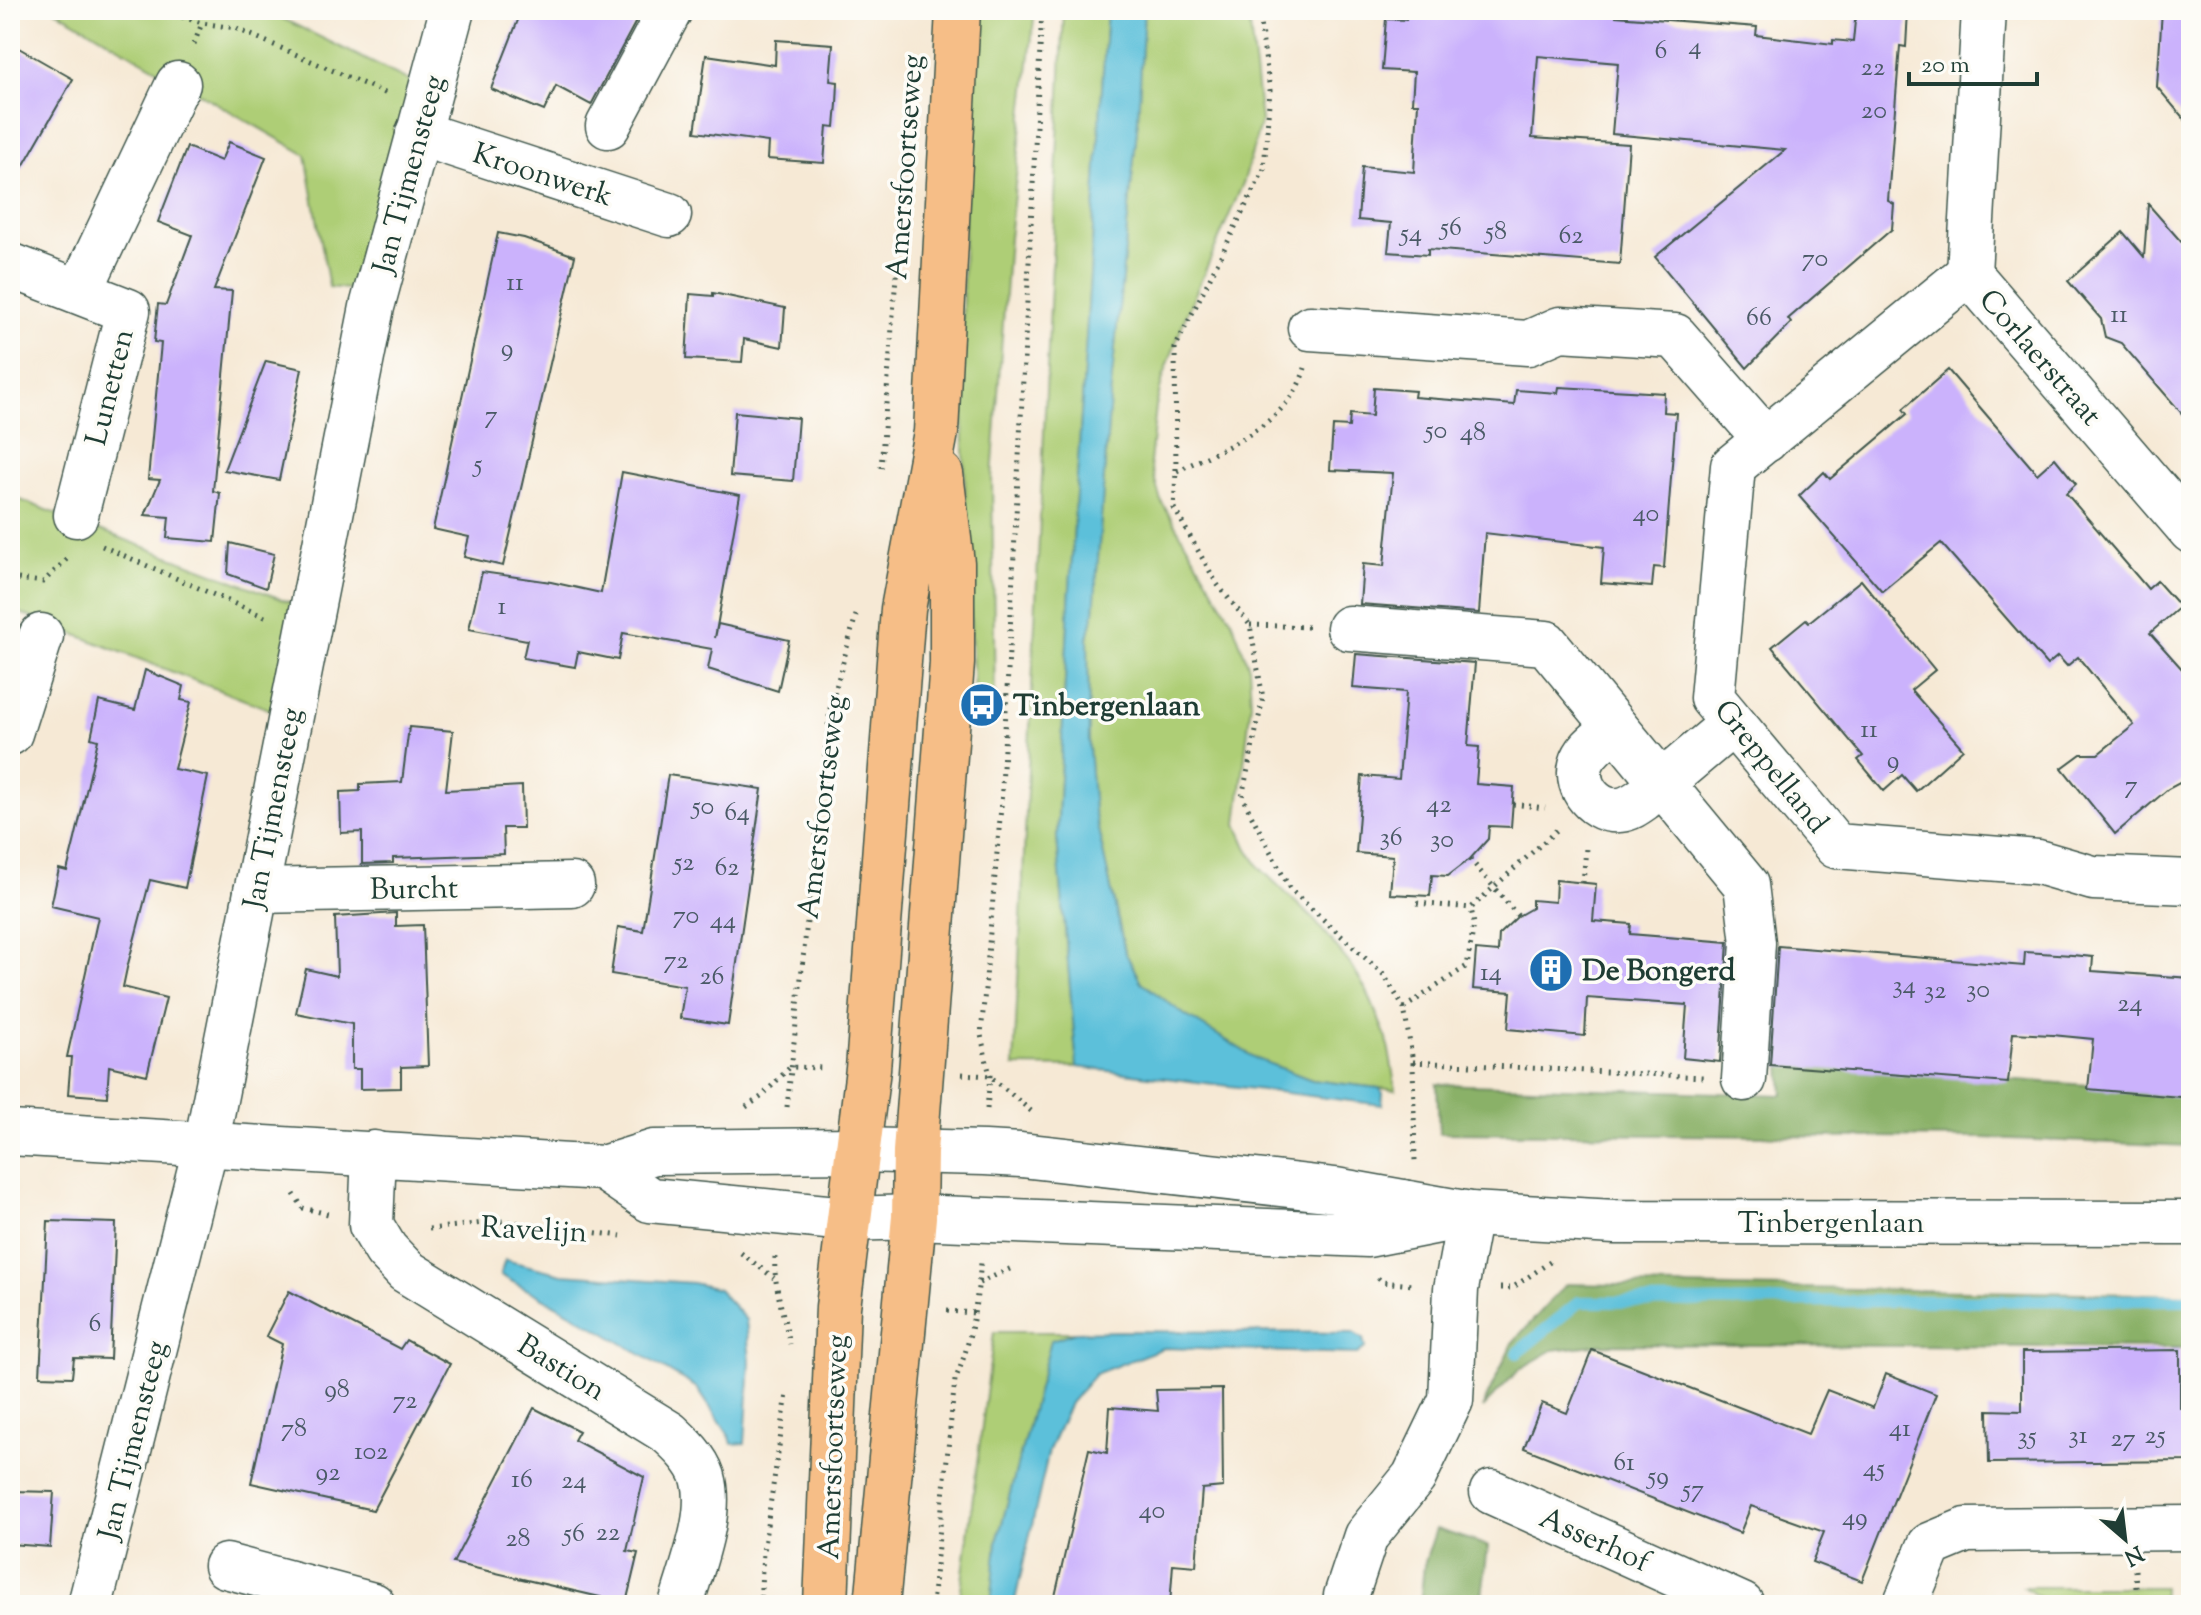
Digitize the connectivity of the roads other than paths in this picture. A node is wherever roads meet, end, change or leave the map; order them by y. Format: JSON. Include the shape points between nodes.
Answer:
{"nodes":[{"id":1,"x":452,"y":10,"type":"edge"},
{"id":2,"x":670,"y":10,"type":"edge"},
{"id":3,"x":958,"y":10,"type":"edge"},
{"id":4,"x":1984,"y":10,"type":"edge"},
{"id":5,"x":178,"y":84,"type":"dead end"},
{"id":6,"x":422,"y":122,"type":"junction"},
{"id":7,"x":608,"y":126,"type":"dead end"},
{"id":8,"x":669,"y":215,"type":"dead end"},
{"id":9,"x":10,"y":265,"type":"edge"},
{"id":10,"x":1969,"y":273,"type":"junction"},
{"id":11,"x":80,"y":291,"type":"junction"},
{"id":12,"x":1310,"y":328,"type":"road end"},
{"id":13,"x":936,"y":432,"type":"junction"},
{"id":14,"x":1766,"y":440,"type":"junction"},
{"id":15,"x":2191,"y":531,"type":"edge"},
{"id":16,"x":82,"y":538,"type":"road end"},
{"id":17,"x":1349,"y":628,"type":"road end"},
{"id":18,"x":41,"y":636,"type":"dead end"},
{"id":19,"x":1732,"y":724,"type":"junction"},
{"id":20,"x":1615,"y":727,"type":"junction"},
{"id":21,"x":10,"y":733,"type":"edge"},
{"id":22,"x":1663,"y":784,"type":"junction"},
{"id":23,"x":2191,"y":882,"type":"edge"},
{"id":24,"x":572,"y":885,"type":"dead end"},
{"id":25,"x":256,"y":891,"type":"junction"},
{"id":26,"x":1744,"y":1079,"type":"road end"},
{"id":27,"x":10,"y":1133,"type":"edge"},
{"id":28,"x":206,"y":1145,"type":"junction"},
{"id":29,"x":857,"y":1150,"type":"junction"},
{"id":30,"x":915,"y":1152,"type":"junction"},
{"id":31,"x":374,"y":1153,"type":"junction"},
{"id":32,"x":603,"y":1168,"type":"junction"},
{"id":33,"x":1470,"y":1214,"type":"junction"},
{"id":34,"x":914,"y":1217,"type":"junction"},
{"id":35,"x":847,"y":1219,"type":"junction"},
{"id":36,"x":2191,"y":1223,"type":"edge"},
{"id":37,"x":1492,"y":1492,"type":"dead end"},
{"id":38,"x":2191,"y":1528,"type":"edge"},
{"id":39,"x":226,"y":1566,"type":"dead end"},
{"id":40,"x":90,"y":1605,"type":"edge"},
{"id":41,"x":373,"y":1605,"type":"edge"},
{"id":42,"x":681,"y":1605,"type":"edge"},
{"id":43,"x":826,"y":1605,"type":"edge"},
{"id":44,"x":877,"y":1605,"type":"edge"},
{"id":45,"x":1345,"y":1605,"type":"edge"},
{"id":46,"x":1742,"y":1605,"type":"edge"},
{"id":47,"x":1905,"y":1605,"type":"edge"}],
"edges":[{"from":1,"to":6,"type":"street","name":"Jan Tijmensteeg"},
{"from":2,"to":7,"type":"street"},
{"from":3,"to":13,"type":"main road","name":"Amersfoortseweg"},
{"from":4,"to":10,"type":"street","name":"Corlaerstraat"},
{"from":5,"to":11,"type":"street","name":"Lunetten"},
{"from":6,"to":8,"type":"street","name":"Kroonwerk"},
{"from":6,"to":25,"type":"street","name":"Jan Tijmensteeg","via":[[372,307]]},
{"from":9,"to":11,"type":"street","name":"Lunetten"},
{"from":10,"to":14,"type":"street","name":"Greppelland"},
{"from":10,"to":15,"type":"street","name":"Corlaerstraat"},
{"from":11,"to":16,"type":"street","name":"Lunetten","via":[[128,311]]},
{"from":12,"to":14,"type":"street","via":[[1528,343],[1560,329],[1675,336]]},
{"from":13,"to":29,"type":"main road","name":"Amersfoortseweg","via":[[903,609]]},
{"from":13,"to":30,"type":"main road","name":"Amersfoortseweg","via":[[952,563],[952,663]]},
{"from":14,"to":19,"type":"street","name":"Greppelland","via":[[1733,466],[1712,698]]},
{"from":17,"to":20,"type":"street","via":[[1546,643]]},
{"from":18,"to":21,"type":"street"},
{"from":19,"to":22,"type":"street"},
{"from":19,"to":23,"type":"street","name":"Greppelland","via":[[1836,846],[2038,862],[2093,878]]},
{"from":20,"to":22,"type":"street"},
{"from":20,"to":22,"type":"street","via":[[1581,764],[1580,777],[1590,800],[1617,811]]},
{"from":22,"to":26,"type":"street","via":[[1746,885],[1753,943]]},
{"from":24,"to":25,"type":"street","name":"Burcht"},
{"from":25,"to":28,"type":"street","name":"Jan Tijmensteeg"},
{"from":27,"to":28,"type":"street"},
{"from":28,"to":31,"type":"street"},
{"from":28,"to":40,"type":"street","name":"Jan Tijmensteeg"},
{"from":29,"to":30,"type":"street","name":"Tinbergenlaan"},
{"from":29,"to":32,"type":"street","via":[[654,1152]]},
{"from":29,"to":35,"type":"main road","name":"Amersfoortseweg"},
{"from":30,"to":33,"type":"street","name":"Tinbergenlaan","via":[[1021,1155],[1335,1190]]},
{"from":30,"to":34,"type":"main road","name":"Amersfoortseweg"},
{"from":31,"to":32,"type":"street"},
{"from":31,"to":42,"type":"street","name":"Bastion","via":[[371,1225],[406,1271],[669,1433],[689,1452],[703,1476],[707,1509]]},
{"from":32,"to":35,"type":"street","via":[[650,1200]]},
{"from":33,"to":34,"type":"street","name":"Tinbergenlaan","via":[[1368,1235]]},
{"from":33,"to":36,"type":"street","name":"Tinbergenlaan","via":[[1615,1222]]},
{"from":33,"to":45,"type":"street","via":[[1456,1289],[1451,1400],[1414,1477],[1366,1536]]},
{"from":34,"to":35,"type":"street","name":"Tinbergenlaan"},
{"from":34,"to":44,"type":"main road","name":"Amersfoortseweg"},
{"from":35,"to":43,"type":"main road","name":"Amersfoortseweg","via":[[838,1307]]},
{"from":37,"to":46,"type":"street","name":"Asserhof"},
{"from":38,"to":47,"type":"street","via":[[1966,1530],[1930,1545]]},
{"from":39,"to":41,"type":"street"}]}
